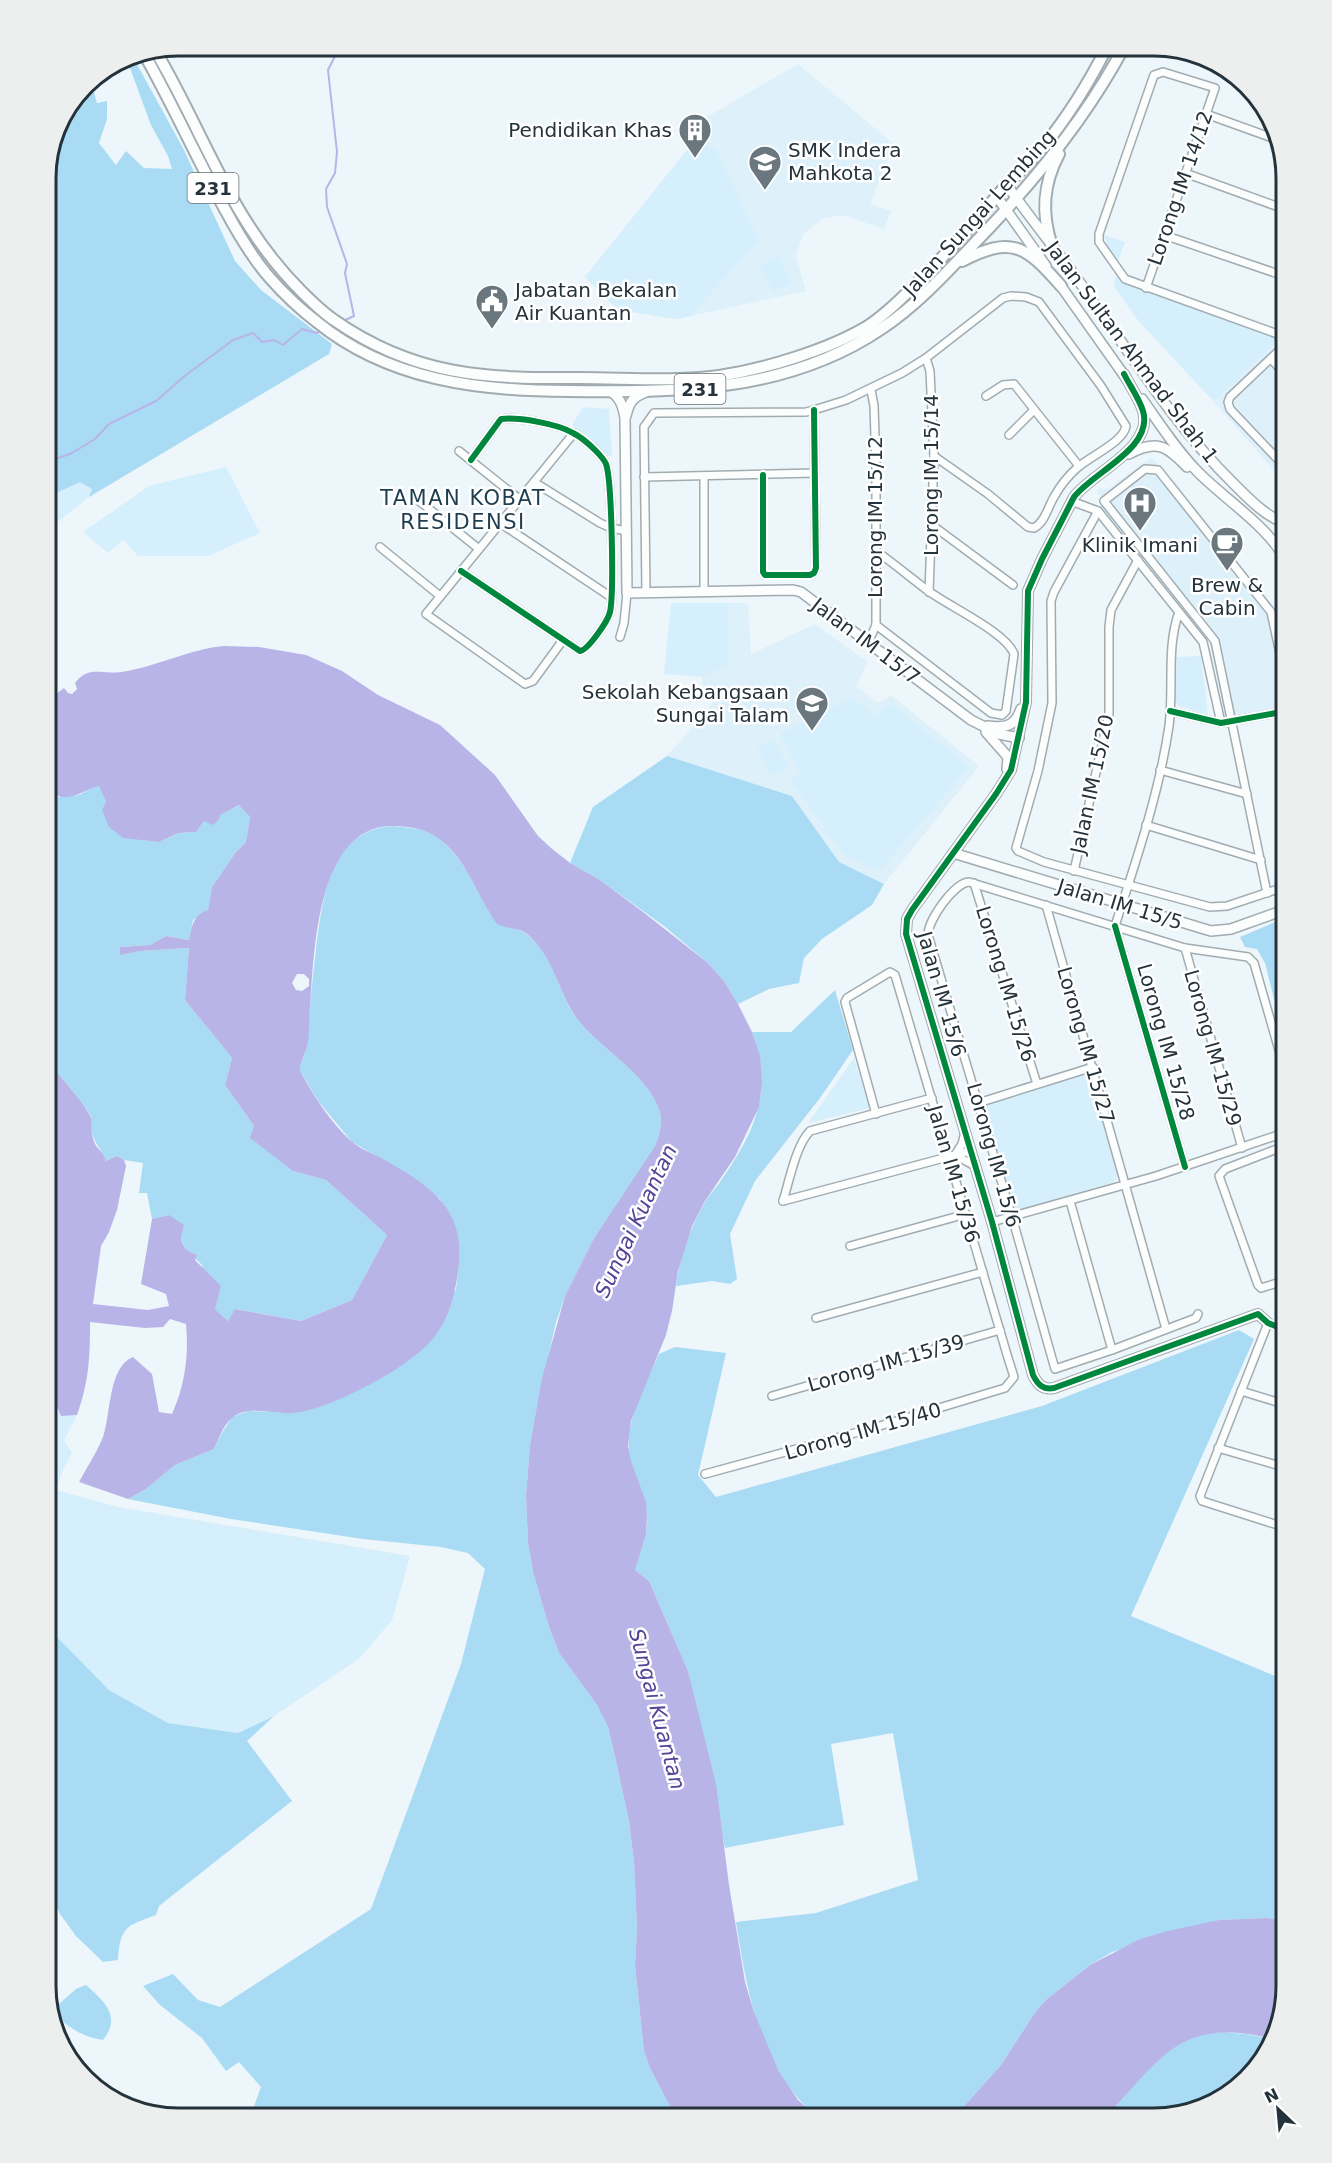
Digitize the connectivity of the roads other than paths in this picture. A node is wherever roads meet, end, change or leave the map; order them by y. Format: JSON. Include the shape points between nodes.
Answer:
{"nodes":[{"id":1,"x":1103,"y":56,"type":"edge"},
{"id":2,"x":1119,"y":56,"type":"edge"},
{"id":3,"x":158,"y":57,"type":"edge"},
{"id":4,"x":147,"y":60,"type":"edge"},
{"id":5,"x":1206,"y":114,"type":"junction"},
{"id":6,"x":1270,"y":137,"type":"edge"},
{"id":7,"x":1063,"y":142,"type":"junction"},
{"id":8,"x":1185,"y":174,"type":"junction"},
{"id":9,"x":1007,"y":185,"type":"junction"},
{"id":10,"x":997,"y":197,"type":"junction"},
{"id":11,"x":1016,"y":198,"type":"junction"},
{"id":12,"x":1276,"y":206,"type":"edge"},
{"id":13,"x":1007,"y":208,"type":"junction"},
{"id":14,"x":1164,"y":235,"type":"junction"},
{"id":15,"x":1052,"y":246,"type":"junction"},
{"id":16,"x":954,"y":265,"type":"junction"},
{"id":17,"x":1276,"y":273,"type":"edge"},
{"id":18,"x":1061,"y":286,"type":"junction"},
{"id":19,"x":1146,"y":288,"type":"junction"},
{"id":20,"x":1276,"y":334,"type":"edge"},
{"id":21,"x":1276,"y":352,"type":"edge"},
{"id":22,"x":926,"y":358,"type":"junction"},
{"id":23,"x":1271,"y":359,"type":"junction"},
{"id":24,"x":1276,"y":364,"type":"edge"},
{"id":25,"x":1124,"y":374,"type":"junction"},
{"id":26,"x":871,"y":390,"type":"junction"},
{"id":27,"x":610,"y":391,"type":"junction"},
{"id":28,"x":647,"y":392,"type":"junction"},
{"id":29,"x":986,"y":396,"type":"dead end"},
{"id":30,"x":814,"y":410,"type":"junction"},
{"id":31,"x":1034,"y":410,"type":"junction"},
{"id":32,"x":625,"y":418,"type":"junction"},
{"id":33,"x":574,"y":433,"type":"junction"},
{"id":34,"x":1008,"y":435,"type":"dead end"},
{"id":35,"x":459,"y":451,"type":"dead end"},
{"id":36,"x":934,"y":456,"type":"junction"},
{"id":37,"x":1276,"y":457,"type":"edge"},
{"id":38,"x":471,"y":460,"type":"junction"},
{"id":39,"x":1116,"y":460,"type":"junction"},
{"id":40,"x":1079,"y":466,"type":"junction"},
{"id":41,"x":815,"y":473,"type":"junction"},
{"id":42,"x":763,"y":475,"type":"junction"},
{"id":43,"x":704,"y":476,"type":"junction"},
{"id":44,"x":644,"y":477,"type":"junction"},
{"id":45,"x":534,"y":482,"type":"junction"},
{"id":46,"x":519,"y":499,"type":"junction"},
{"id":47,"x":1226,"y":499,"type":"junction"},
{"id":48,"x":418,"y":500,"type":"dead end"},
{"id":49,"x":1071,"y":501,"type":"junction"},
{"id":50,"x":1098,"y":511,"type":"junction"},
{"id":51,"x":1276,"y":520,"type":"edge"},
{"id":52,"x":500,"y":523,"type":"junction"},
{"id":53,"x":932,"y":525,"type":"junction"},
{"id":54,"x":610,"y":528,"type":"junction"},
{"id":55,"x":627,"y":531,"type":"junction"},
{"id":56,"x":1276,"y":543,"type":"edge"},
{"id":57,"x":380,"y":547,"type":"dead end"},
{"id":58,"x":478,"y":549,"type":"junction"},
{"id":59,"x":875,"y":550,"type":"junction"},
{"id":60,"x":1138,"y":560,"type":"junction"},
{"id":61,"x":461,"y":571,"type":"junction"},
{"id":62,"x":1013,"y":585,"type":"dead end"},
{"id":63,"x":646,"y":592,"type":"junction"},
{"id":64,"x":704,"y":592,"type":"junction"},
{"id":65,"x":929,"y":592,"type":"junction"},
{"id":66,"x":627,"y":593,"type":"junction"},
{"id":67,"x":440,"y":596,"type":"junction"},
{"id":68,"x":611,"y":597,"type":"junction"},
{"id":69,"x":1179,"y":612,"type":"junction"},
{"id":70,"x":876,"y":625,"type":"junction"},
{"id":71,"x":1276,"y":635,"type":"edge"},
{"id":72,"x":620,"y":637,"type":"dead end"},
{"id":73,"x":563,"y":640,"type":"junction"},
{"id":74,"x":868,"y":643,"type":"junction"},
{"id":75,"x":1026,"y":690,"type":"junction"},
{"id":76,"x":1170,"y":711,"type":"junction"},
{"id":77,"x":1276,"y":713,"type":"edge"},
{"id":78,"x":1232,"y":721,"type":"junction"},
{"id":79,"x":1221,"y":723,"type":"junction"},
{"id":80,"x":979,"y":725,"type":"junction"},
{"id":81,"x":1019,"y":738,"type":"junction"},
{"id":82,"x":1160,"y":770,"type":"junction"},
{"id":83,"x":996,"y":794,"type":"junction"},
{"id":84,"x":1247,"y":794,"type":"junction"},
{"id":85,"x":1146,"y":825,"type":"junction"},
{"id":86,"x":953,"y":853,"type":"junction"},
{"id":87,"x":1261,"y":860,"type":"junction"},
{"id":88,"x":1074,"y":871,"type":"junction"},
{"id":89,"x":974,"y":883,"type":"junction"},
{"id":90,"x":1128,"y":885,"type":"junction"},
{"id":91,"x":1276,"y":890,"type":"edge"},
{"id":92,"x":1267,"y":893,"type":"junction"},
{"id":93,"x":1046,"y":905,"type":"junction"},
{"id":94,"x":1122,"y":905,"type":"junction"},
{"id":95,"x":1276,"y":913,"type":"edge"},
{"id":96,"x":1115,"y":926,"type":"junction"},
{"id":97,"x":1185,"y":948,"type":"junction"},
{"id":98,"x":1276,"y":1041,"type":"edge"},
{"id":99,"x":1093,"y":1067,"type":"junction"},
{"id":100,"x":1037,"y":1084,"type":"junction"},
{"id":101,"x":932,"y":1098,"type":"junction"},
{"id":102,"x":978,"y":1103,"type":"junction"},
{"id":103,"x":876,"y":1114,"type":"junction"},
{"id":104,"x":965,"y":1131,"type":"junction"},
{"id":105,"x":1276,"y":1136,"type":"edge"},
{"id":106,"x":1242,"y":1148,"type":"junction"},
{"id":107,"x":1276,"y":1149,"type":"edge"},
{"id":108,"x":970,"y":1151,"type":"junction"},
{"id":109,"x":952,"y":1156,"type":"junction"},
{"id":110,"x":975,"y":1166,"type":"junction"},
{"id":111,"x":1185,"y":1167,"type":"junction"},
{"id":112,"x":1126,"y":1185,"type":"junction"},
{"id":113,"x":1070,"y":1201,"type":"junction"},
{"id":114,"x":966,"y":1214,"type":"junction"},
{"id":115,"x":1012,"y":1216,"type":"junction"},
{"id":116,"x":992,"y":1222,"type":"junction"},
{"id":117,"x":850,"y":1246,"type":"dead end"},
{"id":118,"x":983,"y":1272,"type":"junction"},
{"id":119,"x":1276,"y":1284,"type":"edge"},
{"id":120,"x":1198,"y":1314,"type":"dead end"},
{"id":121,"x":816,"y":1318,"type":"dead end"},
{"id":122,"x":1268,"y":1323,"type":"junction"},
{"id":123,"x":1276,"y":1326,"type":"edge"},
{"id":124,"x":1166,"y":1329,"type":"junction"},
{"id":125,"x":1000,"y":1330,"type":"junction"},
{"id":126,"x":1112,"y":1350,"type":"junction"},
{"id":127,"x":1014,"y":1377,"type":"joint"},
{"id":128,"x":1241,"y":1390,"type":"junction"},
{"id":129,"x":772,"y":1396,"type":"dead end"},
{"id":130,"x":1276,"y":1401,"type":"edge"},
{"id":131,"x":1218,"y":1448,"type":"junction"},
{"id":132,"x":1276,"y":1465,"type":"edge"},
{"id":133,"x":705,"y":1474,"type":"dead end"},
{"id":134,"x":1276,"y":1524,"type":"edge"}],
"edges":[{"from":1,"to":9,"type":"main road","name":"Jalan Sungai Lembing","number":"231","via":[[1042,149]]},
{"from":2,"to":7,"type":"main road","name":"Jalan Sungai Lembing","number":"231"},
{"from":3,"to":10,"type":"main road","name":"Jalan Sungai Lembing","number":"231","via":[[244,220],[277,266],[312,302],[351,331],[398,356],[427,366],[491,377],[720,376],[800,355],[868,326],[898,302]]},
{"from":4,"to":27,"type":"main road","name":"Jalan Sungai Lembing","number":"231","via":[[207,178],[269,277],[342,340],[374,358],[432,379],[462,385],[511,390]]},
{"from":5,"to":6,"type":"street"},
{"from":5,"to":8,"type":"street","name":"Lorong IM 14/12"},
{"from":5,"to":19,"type":"street","name":"Lorong IM 14/12","via":[[1215,88],[1163,72],[1154,75],[1099,234],[1100,242],[1125,279]]},
{"from":7,"to":11,"type":"main road","name":"Jalan Sungai Lembing","number":"231"},
{"from":7,"to":15,"type":"main road","via":[[1045,198]]},
{"from":8,"to":12,"type":"street"},
{"from":8,"to":14,"type":"street","name":"Lorong IM 14/12"},
{"from":9,"to":10,"type":"main road","name":"Jalan Sungai Lembing","number":"231"},
{"from":9,"to":11,"type":"street","name":"Jalan Sultan Ahmad Shah 1"},
{"from":10,"to":13,"type":"street","name":"Jalan Sultan Ahmad Shah 1"},
{"from":11,"to":13,"type":"main road","name":"Jalan Sungai Lembing","number":"231"},
{"from":11,"to":15,"type":"street","name":"Jalan Sultan Ahmad Shah 1"},
{"from":13,"to":16,"type":"main road","name":"Jalan Sungai Lembing","number":"231"},
{"from":13,"to":18,"type":"street","name":"Jalan Sultan Ahmad Shah 1"},
{"from":14,"to":17,"type":"street"},
{"from":14,"to":19,"type":"street","name":"Lorong IM 14/12"},
{"from":15,"to":51,"type":"street","name":"Jalan Sultan Ahmad Shah 1","via":[[1211,461]]},
{"from":16,"to":18,"type":"main road","via":[[984,249],[1016,248],[1039,262]]},
{"from":16,"to":28,"type":"main road","name":"Jalan Sungai Lembing","number":"231","via":[[882,329],[844,350],[733,385]]},
{"from":18,"to":25,"type":"street","name":"Jalan Sultan Ahmad Shah 1"},
{"from":19,"to":20,"type":"street"},
{"from":21,"to":23,"type":"street"},
{"from":22,"to":26,"type":"street"},
{"from":22,"to":36,"type":"street","name":"Lorong IM 15/14"},
{"from":22,"to":40,"type":"street","via":[[995,302],[1011,296],[1039,302],[1126,426],[1122,436]]},
{"from":23,"to":24,"type":"street"},
{"from":23,"to":37,"type":"street","via":[[1228,402],[1230,409]]},
{"from":25,"to":39,"type":"street","name":"Jalan IM 15/6","via":[[1142,409],[1144,425],[1138,439]]},
{"from":25,"to":47,"type":"street","name":"Jalan Sultan Ahmad Shah 1","via":[[1190,463]]},
{"from":26,"to":30,"type":"street"},
{"from":26,"to":59,"type":"street","name":"Lorong IM 15/12","via":[[876,467]]},
{"from":27,"to":28,"type":"main road","name":"Jalan Sungai Lembing","number":"231"},
{"from":27,"to":32,"type":"street","via":[[621,403]]},
{"from":28,"to":32,"type":"street","via":[[632,399]]},
{"from":29,"to":31,"type":"street","via":[[1003,385],[1014,384]]},
{"from":30,"to":41,"type":"street"},
{"from":30,"to":44,"type":"street","via":[[654,413],[644,427]]},
{"from":31,"to":34,"type":"street"},
{"from":31,"to":40,"type":"street"},
{"from":32,"to":55,"type":"street"},
{"from":33,"to":38,"type":"street","via":[[561,427],[501,419]]},
{"from":33,"to":45,"type":"street"},
{"from":33,"to":54,"type":"street","via":[[606,463]]},
{"from":35,"to":38,"type":"street"},
{"from":36,"to":40,"type":"street","via":[[1031,528],[1038,526]]},
{"from":36,"to":53,"type":"street","name":"Lorong IM 15/14"},
{"from":38,"to":46,"type":"street"},
{"from":39,"to":47,"type":"street","name":"Jalan IM 15/6","via":[[1146,446],[1162,447]]},
{"from":39,"to":49,"type":"street","name":"Jalan IM 15/6"},
{"from":41,"to":42,"type":"street"},
{"from":41,"to":42,"type":"street","via":[[816,568],[810,575],[765,575]]},
{"from":42,"to":43,"type":"street"},
{"from":43,"to":44,"type":"street"},
{"from":43,"to":64,"type":"street"},
{"from":44,"to":63,"type":"street"},
{"from":45,"to":46,"type":"street"},
{"from":45,"to":54,"type":"street"},
{"from":46,"to":52,"type":"street"},
{"from":47,"to":56,"type":"street","name":"Jalan Sultan Ahmad Shah 1"},
{"from":48,"to":58,"type":"street"},
{"from":49,"to":50,"type":"street"},
{"from":49,"to":75,"type":"street","name":"Jalan IM 15/6","via":[[1028,591]]},
{"from":50,"to":60,"type":"street"},
{"from":50,"to":88,"type":"street","via":[[1051,601],[1052,703],[1038,771],[1016,844],[1018,851]]},
{"from":52,"to":58,"type":"street"},
{"from":52,"to":68,"type":"street"},
{"from":53,"to":62,"type":"street"},
{"from":53,"to":65,"type":"street","name":"Lorong IM 15/14"},
{"from":54,"to":55,"type":"street"},
{"from":54,"to":68,"type":"street"},
{"from":55,"to":66,"type":"street"},
{"from":57,"to":67,"type":"street"},
{"from":58,"to":61,"type":"street"},
{"from":59,"to":65,"type":"street"},
{"from":59,"to":70,"type":"street","name":"Lorong IM 15/12"},
{"from":60,"to":69,"type":"street"},
{"from":60,"to":88,"type":"street","name":"Jalan IM 15/20","via":[[1111,610],[1109,714]]},
{"from":61,"to":67,"type":"street"},
{"from":61,"to":73,"type":"street"},
{"from":63,"to":64,"type":"street","name":"Jalan IM 15/7"},
{"from":63,"to":66,"type":"street","name":"Jalan IM 15/7"},
{"from":64,"to":74,"type":"street","name":"Jalan IM 15/7","via":[[801,592]]},
{"from":65,"to":70,"type":"street","via":[[1011,646],[1014,654],[1006,711],[1002,715],[991,713]]},
{"from":66,"to":72,"type":"street"},
{"from":67,"to":73,"type":"street","via":[[426,614],[522,683],[533,681]]},
{"from":68,"to":73,"type":"street","via":[[609,615],[587,648],[580,651]]},
{"from":69,"to":76,"type":"street","via":[[1172,654]]},
{"from":69,"to":79,"type":"street","via":[[1205,647]]},
{"from":70,"to":74,"type":"street","name":"Lorong IM 15/12"},
{"from":71,"to":78,"type":"street","via":[[1271,612],[1158,470],[1145,468],[1104,501],[1215,641]]},
{"from":74,"to":80,"type":"street","name":"Jalan IM 15/7"},
{"from":75,"to":80,"type":"street","via":[[1016,722],[1005,727]]},
{"from":75,"to":81,"type":"street","name":"Jalan IM 15/6"},
{"from":76,"to":79,"type":"street"},
{"from":76,"to":82,"type":"street"},
{"from":77,"to":78,"type":"street"},
{"from":78,"to":79,"type":"street"},
{"from":78,"to":84,"type":"street"},
{"from":80,"to":81,"type":"street","name":"Jalan IM 15/7"},
{"from":80,"to":83,"type":"street","via":[[1008,757]]},
{"from":81,"to":83,"type":"street","name":"Jalan IM 15/6","via":[[1011,770]]},
{"from":82,"to":84,"type":"street"},
{"from":82,"to":85,"type":"street"},
{"from":83,"to":86,"type":"street","name":"Jalan IM 15/6"},
{"from":84,"to":87,"type":"street"},
{"from":85,"to":87,"type":"street"},
{"from":85,"to":90,"type":"street"},
{"from":86,"to":94,"type":"street","name":"Jalan IM 15/5"},
{"from":86,"to":104,"type":"street","name":"Jalan IM 15/6","via":[[912,910],[906,934]]},
{"from":87,"to":92,"type":"street"},
{"from":88,"to":90,"type":"street"},
{"from":89,"to":93,"type":"street"},
{"from":89,"to":100,"type":"street","name":"Lorong IM 15/26"},
{"from":89,"to":102,"type":"street","name":"Lorong IM 15/6","via":[[964,882],[949,896],[930,922],[928,935]]},
{"from":90,"to":92,"type":"street","via":[[1219,908]]},
{"from":90,"to":94,"type":"street"},
{"from":91,"to":92,"type":"street"},
{"from":93,"to":96,"type":"street"},
{"from":93,"to":99,"type":"street","name":"Lorong IM 15/27"},
{"from":94,"to":95,"type":"street","name":"Jalan IM 15/5","via":[[1218,931]]},
{"from":94,"to":96,"type":"street"},
{"from":96,"to":97,"type":"street"},
{"from":96,"to":111,"type":"street","name":"Lorong IM 15/28"},
{"from":97,"to":98,"type":"street","via":[[1252,959]]},
{"from":97,"to":106,"type":"street","name":"Lorong IM 15/29"},
{"from":99,"to":100,"type":"street"},
{"from":99,"to":112,"type":"street","name":"Lorong IM 15/27"},
{"from":100,"to":102,"type":"street"},
{"from":101,"to":103,"type":"street"},
{"from":101,"to":103,"type":"street","name":"Jalan IM 15/36","via":[[890,972],[845,1002]]},
{"from":101,"to":109,"type":"street","name":"Jalan IM 15/36"},
{"from":102,"to":115,"type":"street","name":"Lorong IM 15/6"},
{"from":103,"to":109,"type":"street","via":[[810,1131],[783,1201]]},
{"from":104,"to":108,"type":"street","name":"Jalan IM 15/6"},
{"from":104,"to":109,"type":"street","via":[[962,1144]]},
{"from":105,"to":106,"type":"street"},
{"from":106,"to":111,"type":"street"},
{"from":107,"to":119,"type":"street","via":[[1225,1169],[1219,1176],[1258,1285],[1261,1288]]},
{"from":108,"to":109,"type":"street"},
{"from":108,"to":110,"type":"street","name":"Jalan IM 15/6"},
{"from":109,"to":110,"type":"street"},
{"from":109,"to":114,"type":"street","name":"Jalan IM 15/36"},
{"from":110,"to":116,"type":"street","name":"Jalan IM 15/6"},
{"from":111,"to":112,"type":"street"},
{"from":112,"to":113,"type":"street"},
{"from":112,"to":124,"type":"street","name":"Lorong IM 15/27"},
{"from":113,"to":115,"type":"street"},
{"from":113,"to":126,"type":"street"},
{"from":114,"to":117,"type":"street"},
{"from":114,"to":118,"type":"street","name":"Jalan IM 15/36"},
{"from":115,"to":116,"type":"street"},
{"from":115,"to":126,"type":"street","name":"Lorong IM 15/6","via":[[1055,1369]]},
{"from":116,"to":122,"type":"street","name":"Jalan IM 15/6","via":[[1033,1376],[1044,1388],[1054,1388],[1258,1314]]},
{"from":118,"to":121,"type":"street"},
{"from":118,"to":125,"type":"street","name":"Jalan IM 15/36"},
{"from":120,"to":124,"type":"street"},
{"from":122,"to":123,"type":"street"},
{"from":122,"to":128,"type":"street"},
{"from":124,"to":126,"type":"street"},
{"from":125,"to":127,"type":"street","name":"Jalan IM 15/36"},
{"from":125,"to":129,"type":"street","name":"Lorong IM 15/39"},
{"from":127,"to":133,"type":"street","name":"Lorong IM 15/40","via":[[1005,1388]]},
{"from":128,"to":130,"type":"street"},
{"from":128,"to":131,"type":"street"},
{"from":131,"to":132,"type":"street"},
{"from":131,"to":134,"type":"street","via":[[1201,1500]]}]}
